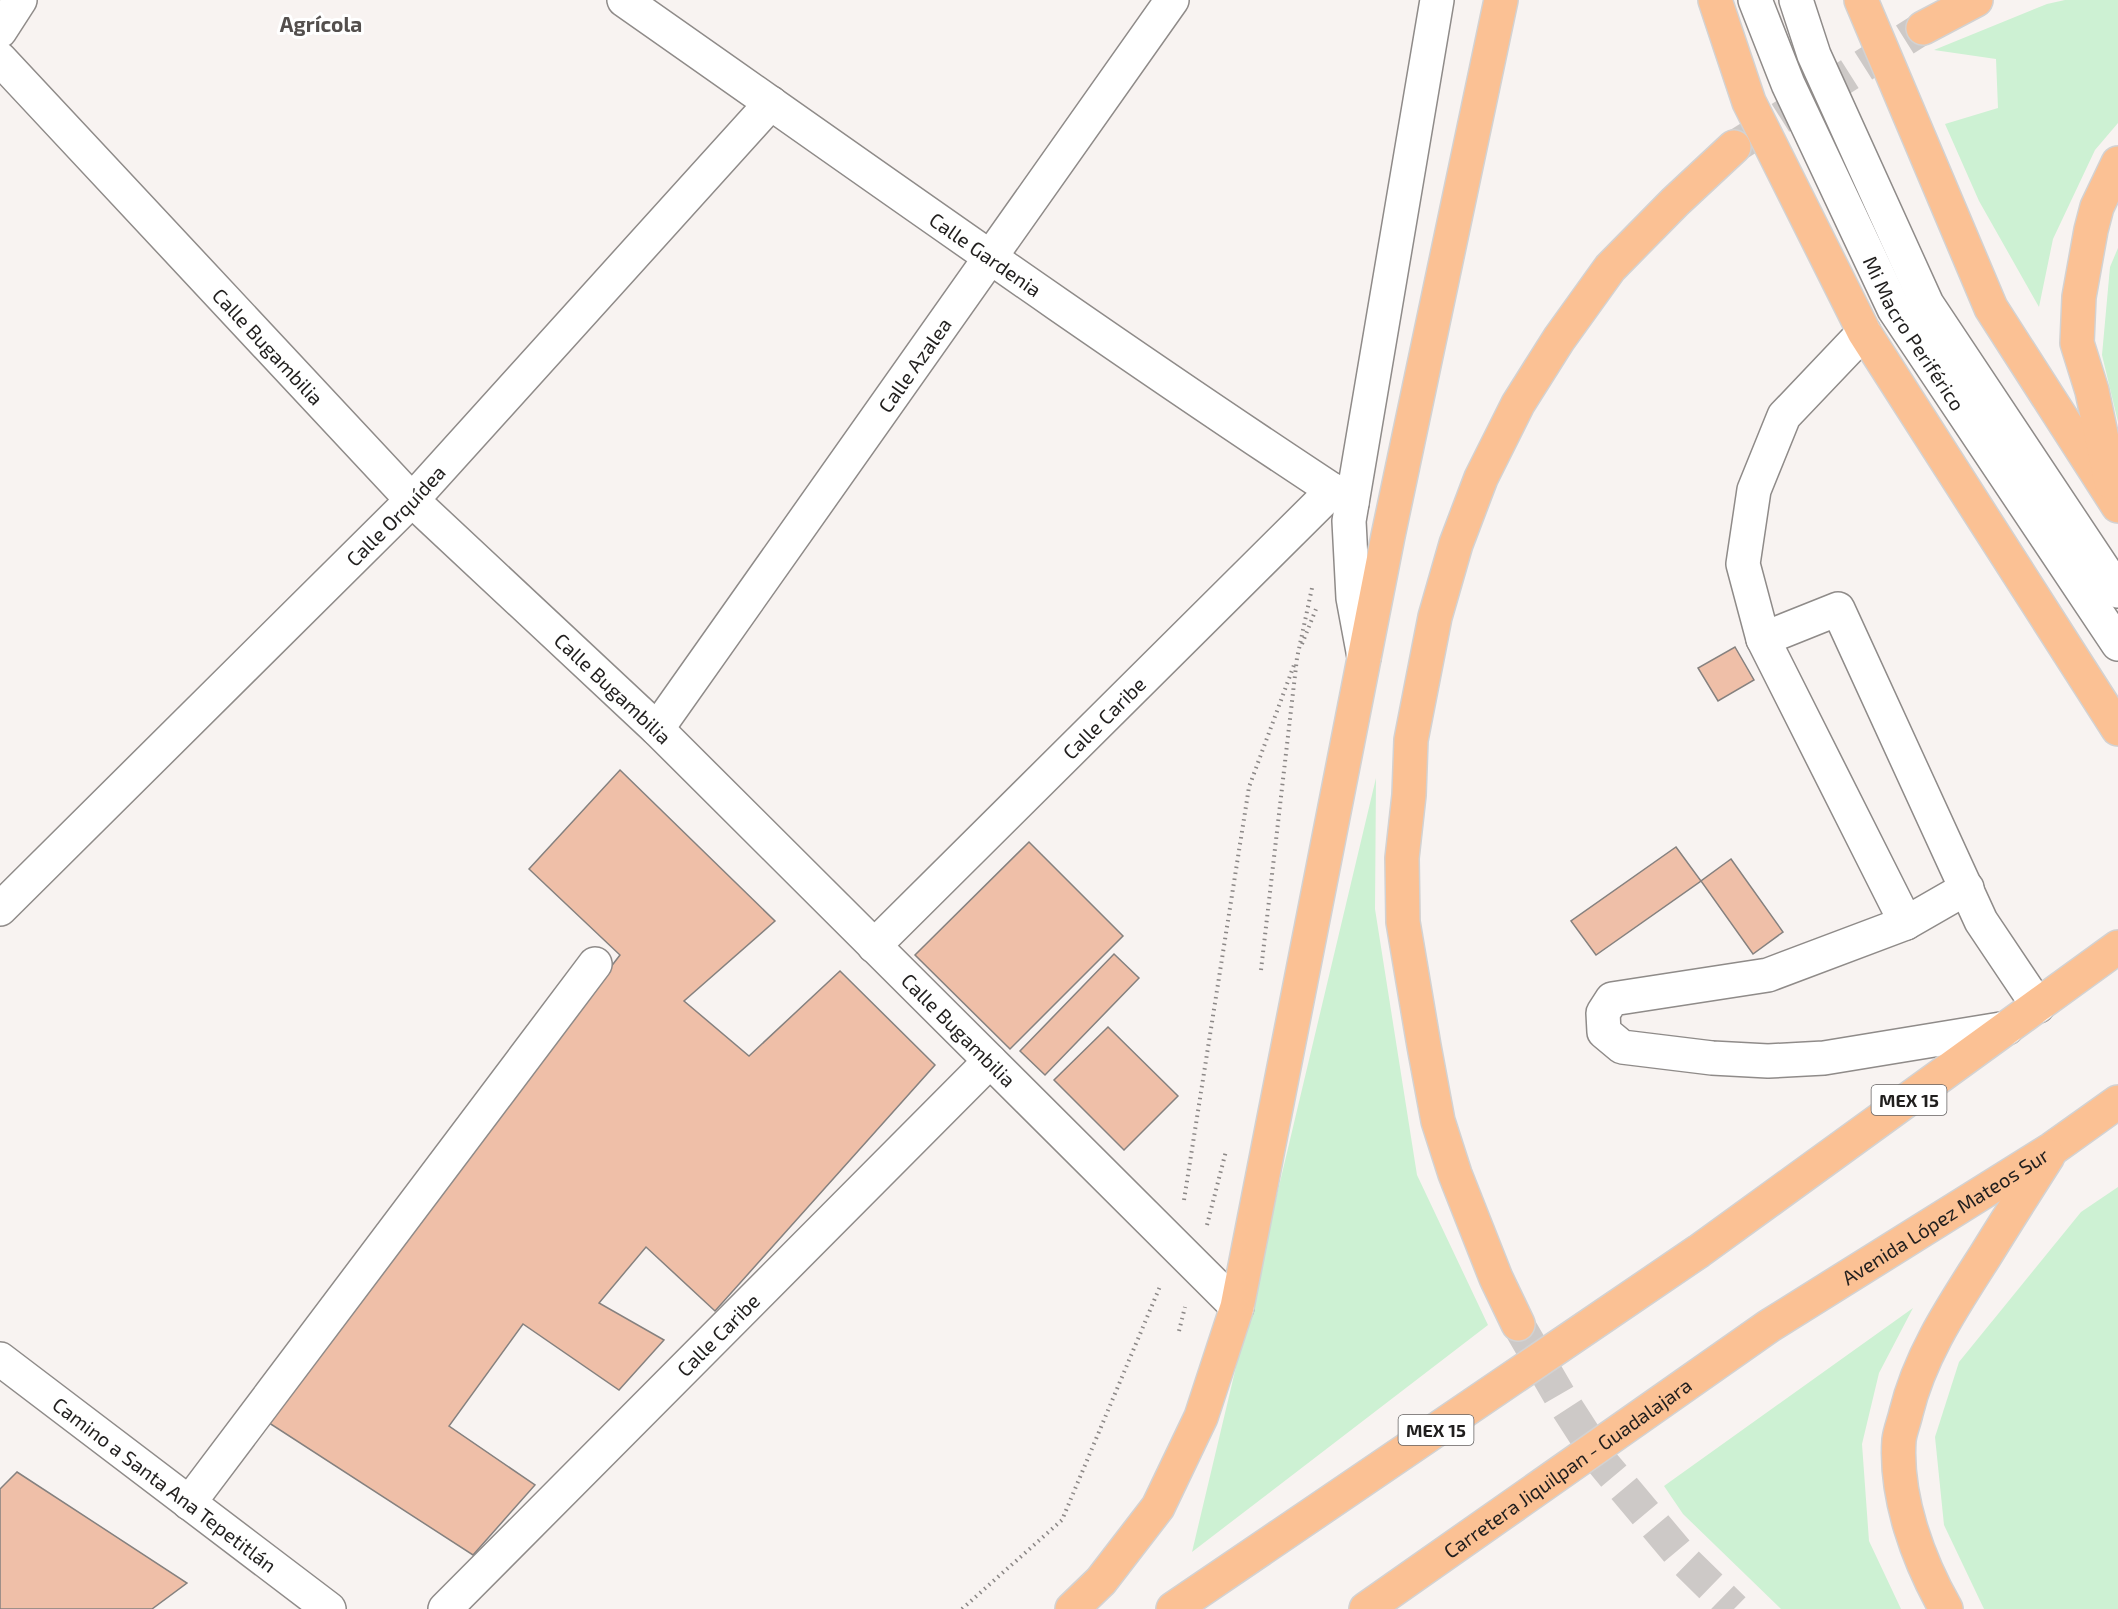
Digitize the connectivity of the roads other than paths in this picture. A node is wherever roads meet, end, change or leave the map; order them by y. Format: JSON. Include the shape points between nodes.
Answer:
{"nodes":[{"id":1,"x":20,"y":0,"type":"edge"},
{"id":2,"x":624,"y":0,"type":"edge"},
{"id":3,"x":1172,"y":0,"type":"edge"},
{"id":4,"x":1437,"y":0,"type":"edge"},
{"id":5,"x":1502,"y":0,"type":"edge"},
{"id":6,"x":1715,"y":0,"type":"edge"},
{"id":7,"x":1755,"y":0,"type":"edge"},
{"id":8,"x":1796,"y":0,"type":"edge"},
{"id":9,"x":1861,"y":0,"type":"edge"},
{"id":10,"x":1976,"y":0,"type":"edge"},
{"id":11,"x":1923,"y":28,"type":"tunnel mouth"},
{"id":12,"x":0,"y":31,"type":"edge"},
{"id":13,"x":0,"y":59,"type":"edge"},
{"id":14,"x":771,"y":103,"type":"junction"},
{"id":15,"x":1734,"y":147,"type":"tunnel mouth"},
{"id":16,"x":2118,"y":163,"type":"edge"},
{"id":17,"x":992,"y":258,"type":"junction"},
{"id":18,"x":1864,"y":332,"type":"junction"},
{"id":19,"x":1342,"y":497,"type":"junction"},
{"id":20,"x":412,"y":500,"type":"junction"},
{"id":21,"x":2116,"y":504,"type":"edge"},
{"id":22,"x":2118,"y":591,"type":"edge"},
{"id":23,"x":1763,"y":639,"type":"junction"},
{"id":24,"x":2118,"y":644,"type":"edge"},
{"id":25,"x":1364,"y":657,"type":"junction"},
{"id":26,"x":657,"y":729,"type":"junction"},
{"id":27,"x":2118,"y":729,"type":"edge"},
{"id":28,"x":1966,"y":888,"type":"junction"},
{"id":29,"x":0,"y":909,"type":"edge"},
{"id":30,"x":1906,"y":923,"type":"junction"},
{"id":31,"x":874,"y":946,"type":"junction"},
{"id":32,"x":2118,"y":947,"type":"edge"},
{"id":33,"x":595,"y":964,"type":"dead end"},
{"id":34,"x":2038,"y":1006,"type":"junction"},
{"id":35,"x":2007,"y":1028,"type":"junction"},
{"id":36,"x":990,"y":1061,"type":"junction"},
{"id":37,"x":2118,"y":1102,"type":"edge"},
{"id":38,"x":2052,"y":1149,"type":"junction"},
{"id":39,"x":1237,"y":1307,"type":"junction"},
{"id":40,"x":1518,"y":1324,"type":"tunnel mouth"},
{"id":41,"x":1769,"y":1326,"type":"joint"},
{"id":42,"x":0,"y":1359,"type":"edge"},
{"id":43,"x":189,"y":1503,"type":"junction"},
{"id":44,"x":329,"y":1609,"type":"edge"},
{"id":45,"x":445,"y":1609,"type":"edge"},
{"id":46,"x":1072,"y":1609,"type":"edge"},
{"id":47,"x":1173,"y":1609,"type":"edge"},
{"id":48,"x":1366,"y":1609,"type":"edge"},
{"id":49,"x":1946,"y":1609,"type":"edge"}],
"edges":[{"from":1,"to":12,"type":"street"},
{"from":2,"to":14,"type":"street","name":"Calle Gardenia"},
{"from":3,"to":17,"type":"street","name":"Calle Azalea"},
{"from":4,"to":19,"type":"street"},
{"from":5,"to":25,"type":"highway"},
{"from":6,"to":18,"type":"highway","via":[[1749,102]]},
{"from":7,"to":24,"type":"street","name":"Mi Macro Periférico","via":[[1788,84],[1894,309]]},
{"from":8,"to":22,"type":"street","name":"Mi Macro Periférico","via":[[1814,55],[1927,304]]},
{"from":9,"to":21,"type":"highway","via":[[1991,308]]},
{"from":10,"to":11,"type":"highway"},
{"from":13,"to":20,"type":"street","name":"Calle Bugambilia"},
{"from":14,"to":17,"type":"street","name":"Calle Gardenia"},
{"from":14,"to":20,"type":"street","name":"Calle Orquídea"},
{"from":15,"to":40,"type":"highway","via":[[1610,268],[1518,404],[1481,478],[1456,544],[1435,617],[1411,740],[1402,858],[1403,922],[1426,1057],[1438,1121],[1455,1174]]},
{"from":16,"to":21,"type":"highway","via":[[2097,207],[2091,230],[2079,297],[2077,343]]},
{"from":17,"to":19,"type":"street","name":"Calle Gardenia"},
{"from":17,"to":26,"type":"street","name":"Calle Azalea"},
{"from":18,"to":23,"type":"street","via":[[1784,416],[1754,490],[1743,564]]},
{"from":18,"to":27,"type":"highway"},
{"from":19,"to":25,"type":"street","via":[[1349,521],[1353,598]]},
{"from":19,"to":31,"type":"street","name":"Calle Caribe"},
{"from":20,"to":26,"type":"street","name":"Calle Bugambilia"},
{"from":20,"to":29,"type":"street","name":"Calle Orquídea"},
{"from":23,"to":28,"type":"street","via":[[1838,609]]},
{"from":23,"to":30,"type":"street"},
{"from":25,"to":39,"type":"highway"},
{"from":26,"to":31,"type":"street","name":"Calle Bugambilia"},
{"from":28,"to":30,"type":"street"},
{"from":28,"to":34,"type":"street","via":[[1981,921]]},
{"from":30,"to":35,"type":"street","via":[[1768,975],[1612,999],[1603,1013],[1604,1032],[1622,1047],[1768,1061],[1824,1058]]},
{"from":31,"to":36,"type":"street","name":"Calle Bugambilia"},
{"from":32,"to":34,"type":"highway","number":"MEX 15"},
{"from":33,"to":43,"type":"street"},
{"from":34,"to":35,"type":"highway","number":"MEX 15"},
{"from":35,"to":47,"type":"highway","number":"MEX 15","via":[[1699,1251]]},
{"from":36,"to":39,"type":"street","name":"Calle Bugambilia"},
{"from":36,"to":45,"type":"street","name":"Calle Caribe"},
{"from":37,"to":38,"type":"highway","name":"Avenida López Mateos Sur"},
{"from":38,"to":41,"type":"highway","name":"Avenida López Mateos Sur"},
{"from":38,"to":49,"type":"highway","via":[[1943,1321],[1923,1360],[1899,1439],[1907,1513],[1935,1590]]},
{"from":39,"to":46,"type":"highway","via":[[1201,1417],[1158,1507],[1101,1581]]},
{"from":41,"to":48,"type":"highway","name":"Carretera Jiquilpan - Guadalajara"},
{"from":42,"to":43,"type":"street","name":"Camino a Santa Ana Tepetitlán"},
{"from":43,"to":44,"type":"street","name":"Camino a Santa Ana Tepetitlán"}]}
